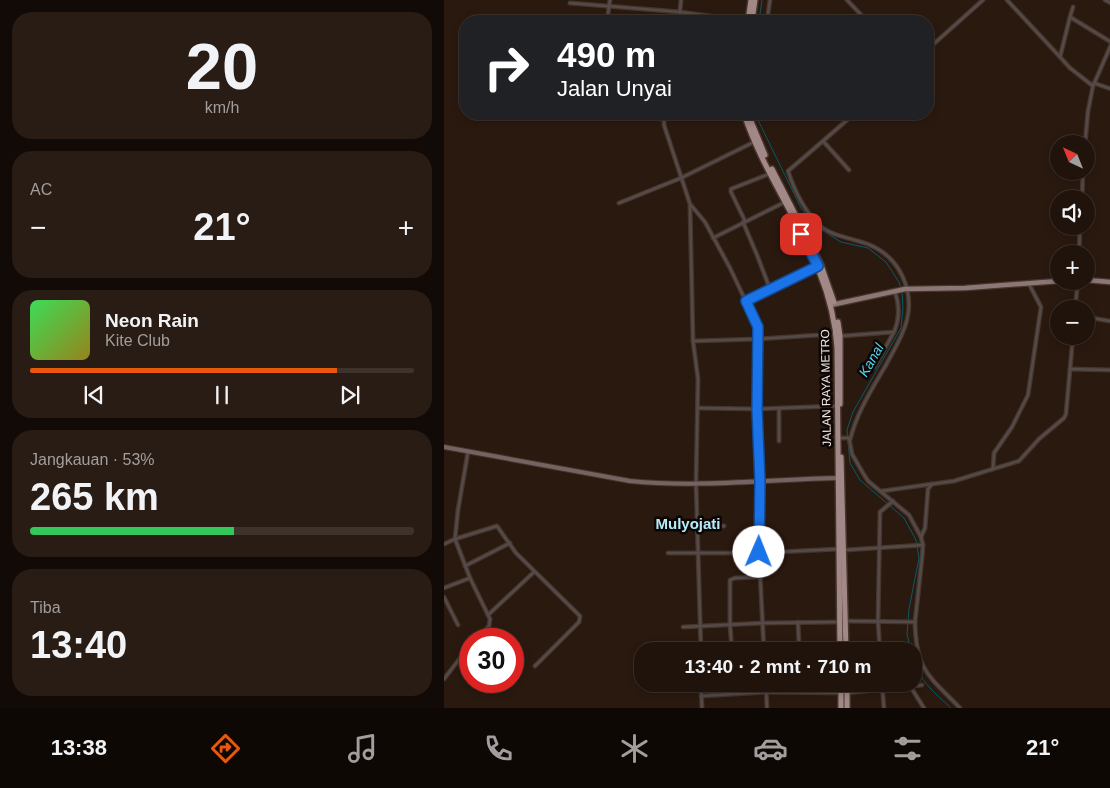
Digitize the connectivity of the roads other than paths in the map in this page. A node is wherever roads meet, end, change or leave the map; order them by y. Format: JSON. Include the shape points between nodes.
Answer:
{"nodes":[{"id":1,"x":610,"y":0,"type":"edge"},
{"id":2,"x":682,"y":0,"type":"edge"},
{"id":3,"x":753,"y":0,"type":"edge"},
{"id":4,"x":770,"y":0,"type":"edge"},
{"id":5,"x":847,"y":0,"type":"edge"},
{"id":6,"x":983,"y":0,"type":"edge"},
{"id":7,"x":1007,"y":0,"type":"edge"},
{"id":8,"x":1105,"y":0,"type":"edge"},
{"id":9,"x":570,"y":3,"type":"dead end"},
{"id":10,"x":1110,"y":3,"type":"edge"},
{"id":11,"x":609,"y":6,"type":"junction"},
{"id":12,"x":1073,"y":7,"type":"dead end"},
{"id":13,"x":680,"y":12,"type":"junction"},
{"id":14,"x":608,"y":15,"type":"edge"},
{"id":15,"x":680,"y":15,"type":"edge"},
{"id":16,"x":703,"y":15,"type":"edge"},
{"id":17,"x":750,"y":15,"type":"edge"},
{"id":18,"x":768,"y":15,"type":"edge"},
{"id":19,"x":861,"y":15,"type":"edge"},
{"id":20,"x":1070,"y":17,"type":"junction"},
{"id":21,"x":934,"y":44,"type":"edge"},
{"id":22,"x":1110,"y":44,"type":"edge"},
{"id":23,"x":1060,"y":56,"type":"junction"},
{"id":24,"x":1093,"y":84,"type":"junction"},
{"id":25,"x":1110,"y":89,"type":"edge"},
{"id":26,"x":663,"y":120,"type":"edge"},
{"id":27,"x":746,"y":120,"type":"edge"},
{"id":28,"x":751,"y":120,"type":"edge"},
{"id":29,"x":847,"y":120,"type":"edge"},
{"id":30,"x":1086,"y":135,"type":"edge"},
{"id":31,"x":755,"y":141,"type":"junction"},
{"id":32,"x":823,"y":141,"type":"junction"},
{"id":33,"x":849,"y":170,"type":"dead end"},
{"id":34,"x":771,"y":173,"type":"junction"},
{"id":35,"x":681,"y":178,"type":"junction"},
{"id":36,"x":785,"y":202,"type":"junction"},
{"id":37,"x":619,"y":203,"type":"dead end"},
{"id":38,"x":690,"y":204,"type":"junction"},
{"id":39,"x":744,"y":222,"type":"junction"},
{"id":40,"x":713,"y":238,"type":"junction"},
{"id":41,"x":818,"y":266,"type":"junction"},
{"id":42,"x":1095,"y":281,"type":"edge"},
{"id":43,"x":1050,"y":282,"type":"edge"},
{"id":44,"x":1110,"y":282,"type":"edge"},
{"id":45,"x":1029,"y":283,"type":"junction"},
{"id":46,"x":770,"y":289,"type":"junction"},
{"id":47,"x":907,"y":289,"type":"junction"},
{"id":48,"x":896,"y":291,"type":"junction"},
{"id":49,"x":746,"y":301,"type":"junction"},
{"id":50,"x":833,"y":305,"type":"junction"},
{"id":51,"x":1095,"y":318,"type":"edge"},
{"id":52,"x":1110,"y":321,"type":"edge"},
{"id":53,"x":894,"y":332,"type":"junction"},
{"id":54,"x":838,"y":335,"type":"junction"},
{"id":55,"x":758,"y":339,"type":"junction"},
{"id":56,"x":693,"y":341,"type":"junction"},
{"id":57,"x":1071,"y":345,"type":"edge"},
{"id":58,"x":874,"y":368,"type":"dead end"},
{"id":59,"x":1070,"y":369,"type":"junction"},
{"id":60,"x":1110,"y":370,"type":"edge"},
{"id":61,"x":837,"y":406,"type":"junction"},
{"id":62,"x":698,"y":408,"type":"junction"},
{"id":63,"x":757,"y":409,"type":"junction"},
{"id":64,"x":779,"y":409,"type":"junction"},
{"id":65,"x":841,"y":438,"type":"junction"},
{"id":66,"x":849,"y":439,"type":"junction"},
{"id":67,"x":779,"y":441,"type":"dead end"},
{"id":68,"x":444,"y":447,"type":"edge"},
{"id":69,"x":468,"y":451,"type":"junction"},
{"id":70,"x":993,"y":469,"type":"junction"},
{"id":71,"x":840,"y":478,"type":"junction"},
{"id":72,"x":760,"y":482,"type":"junction"},
{"id":73,"x":696,"y":483,"type":"junction"},
{"id":74,"x":932,"y":484,"type":"junction"},
{"id":75,"x":882,"y":491,"type":"junction"},
{"id":76,"x":893,"y":502,"type":"junction"},
{"id":77,"x":698,"y":526,"type":"junction"},
{"id":78,"x":724,"y":526,"type":"dead end"},
{"id":79,"x":921,"y":537,"type":"junction"},
{"id":80,"x":455,"y":539,"type":"junction"},
{"id":81,"x":510,"y":543,"type":"junction"},
{"id":82,"x":444,"y":544,"type":"edge"},
{"id":83,"x":921,"y":545,"type":"junction"},
{"id":84,"x":879,"y":548,"type":"junction"},
{"id":85,"x":842,"y":550,"type":"junction"},
{"id":86,"x":698,"y":552,"type":"junction"},
{"id":87,"x":759,"y":552,"type":"junction"},
{"id":88,"x":668,"y":553,"type":"dead end"},
{"id":89,"x":465,"y":566,"type":"junction"},
{"id":90,"x":534,"y":572,"type":"junction"},
{"id":91,"x":760,"y":577,"type":"junction"},
{"id":92,"x":470,"y":578,"type":"junction"},
{"id":93,"x":444,"y":588,"type":"edge"},
{"id":94,"x":444,"y":597,"type":"edge"},
{"id":95,"x":488,"y":615,"type":"junction"},
{"id":96,"x":843,"y":621,"type":"junction"},
{"id":97,"x":878,"y":621,"type":"junction"},
{"id":98,"x":763,"y":622,"type":"junction"},
{"id":99,"x":798,"y":622,"type":"junction"},
{"id":100,"x":913,"y":622,"type":"junction"},
{"id":101,"x":458,"y":625,"type":"dead end"},
{"id":102,"x":730,"y":625,"type":"junction"},
{"id":103,"x":683,"y":627,"type":"dead end"},
{"id":104,"x":701,"y":627,"type":"junction"},
{"id":105,"x":487,"y":628,"type":"edge"},
{"id":106,"x":701,"y":642,"type":"edge"},
{"id":107,"x":731,"y":642,"type":"edge"},
{"id":108,"x":764,"y":642,"type":"edge"},
{"id":109,"x":799,"y":642,"type":"edge"},
{"id":110,"x":841,"y":642,"type":"edge"},
{"id":111,"x":845,"y":642,"type":"edge"},
{"id":112,"x":879,"y":642,"type":"edge"},
{"id":113,"x":459,"y":659,"type":"edge"},
{"id":114,"x":535,"y":666,"type":"dead end"},
{"id":115,"x":444,"y":679,"type":"edge"},
{"id":116,"x":701,"y":692,"type":"edge"},
{"id":117,"x":766,"y":692,"type":"junction"},
{"id":118,"x":852,"y":692,"type":"edge"},
{"id":119,"x":882,"y":692,"type":"edge"},
{"id":120,"x":914,"y":692,"type":"edge"},
{"id":121,"x":844,"y":693,"type":"junction"},
{"id":122,"x":701,"y":696,"type":"junction"},
{"id":123,"x":702,"y":708,"type":"edge"},
{"id":124,"x":767,"y":708,"type":"edge"},
{"id":125,"x":841,"y":708,"type":"edge"},
{"id":126,"x":847,"y":708,"type":"edge"},
{"id":127,"x":884,"y":708,"type":"edge"},
{"id":128,"x":924,"y":708,"type":"edge"},
{"id":129,"x":960,"y":708,"type":"edge"}],
"edges":[{"from":1,"to":11,"type":"street"},
{"from":2,"to":13,"type":"street"},
{"from":3,"to":17,"type":"highway"},
{"from":4,"to":18,"type":"street"},
{"from":5,"to":19,"type":"street"},
{"from":6,"to":21,"type":"street"},
{"from":7,"to":23,"type":"street"},
{"from":8,"to":10,"type":"street"},
{"from":9,"to":11,"type":"street"},
{"from":11,"to":13,"type":"street"},
{"from":11,"to":14,"type":"street"},
{"from":12,"to":20,"type":"street"},
{"from":13,"to":15,"type":"street"},
{"from":13,"to":16,"type":"street"},
{"from":20,"to":22,"type":"street"},
{"from":20,"to":23,"type":"street"},
{"from":22,"to":24,"type":"street"},
{"from":23,"to":24,"type":"street","via":[[1070,68]]},
{"from":24,"to":25,"type":"street"},
{"from":24,"to":30,"type":"street"},
{"from":26,"to":35,"type":"street"},
{"from":27,"to":31,"type":"highway"},
{"from":28,"to":50,"type":"highway","via":[[821,264]]},
{"from":29,"to":32,"type":"street"},
{"from":31,"to":34,"type":"highway"},
{"from":31,"to":35,"type":"street"},
{"from":32,"to":33,"type":"street"},
{"from":32,"to":47,"type":"street","via":[[788,171],[807,210],[818,225],[871,245],[884,254],[899,270]]},
{"from":34,"to":36,"type":"highway"},
{"from":34,"to":39,"type":"street","via":[[731,189]]},
{"from":35,"to":37,"type":"street"},
{"from":35,"to":38,"type":"street"},
{"from":36,"to":39,"type":"street"},
{"from":36,"to":41,"type":"highway"},
{"from":38,"to":40,"type":"street"},
{"from":38,"to":56,"type":"street"},
{"from":39,"to":40,"type":"street"},
{"from":39,"to":46,"type":"street"},
{"from":40,"to":49,"type":"street"},
{"from":41,"to":46,"type":"street"},
{"from":41,"to":50,"type":"highway"},
{"from":42,"to":44,"type":"main road"},
{"from":43,"to":45,"type":"main road"},
{"from":45,"to":47,"type":"main road"},
{"from":45,"to":70,"type":"street","via":[[1041,307],[1028,395],[994,453]]},
{"from":46,"to":49,"type":"street"},
{"from":47,"to":48,"type":"main road"},
{"from":47,"to":66,"type":"street","via":[[909,311],[905,328],[859,412]]},
{"from":48,"to":50,"type":"main road"},
{"from":48,"to":53,"type":"street","via":[[899,310]]},
{"from":49,"to":55,"type":"street","via":[[758,324]]},
{"from":50,"to":54,"type":"highway"},
{"from":51,"to":52,"type":"street"},
{"from":53,"to":54,"type":"street"},
{"from":53,"to":58,"type":"street"},
{"from":54,"to":55,"type":"street"},
{"from":54,"to":61,"type":"highway","name":"JALAN RAYA METRO"},
{"from":54,"to":65,"type":"highway"},
{"from":55,"to":56,"type":"street"},
{"from":55,"to":63,"type":"street"},
{"from":56,"to":62,"type":"street"},
{"from":57,"to":59,"type":"street"},
{"from":59,"to":60,"type":"street"},
{"from":59,"to":70,"type":"street","via":[[1064,418],[1021,459]]},
{"from":61,"to":64,"type":"street"},
{"from":61,"to":71,"type":"highway","name":"JALAN RAYA METRO"},
{"from":62,"to":63,"type":"street"},
{"from":62,"to":73,"type":"street"},
{"from":63,"to":64,"type":"street"},
{"from":63,"to":72,"type":"street"},
{"from":64,"to":67,"type":"street"},
{"from":65,"to":66,"type":"street"},
{"from":65,"to":71,"type":"highway"},
{"from":66,"to":75,"type":"street","via":[[858,467],[868,481]]},
{"from":68,"to":69,"type":"street"},
{"from":69,"to":73,"type":"street","via":[[630,480]]},
{"from":69,"to":80,"type":"street"},
{"from":70,"to":74,"type":"street","via":[[960,480]]},
{"from":71,"to":72,"type":"street"},
{"from":71,"to":85,"type":"highway"},
{"from":72,"to":73,"type":"street"},
{"from":72,"to":87,"type":"street"},
{"from":73,"to":77,"type":"street"},
{"from":74,"to":75,"type":"street"},
{"from":74,"to":79,"type":"street","via":[[928,489],[925,528]]},
{"from":75,"to":76,"type":"street"},
{"from":76,"to":79,"type":"street","via":[[909,515]]},
{"from":76,"to":84,"type":"street","via":[[880,512]]},
{"from":77,"to":78,"type":"street"},
{"from":77,"to":86,"type":"street"},
{"from":79,"to":83,"type":"street"},
{"from":80,"to":81,"type":"street","via":[[495,526]]},
{"from":80,"to":82,"type":"street"},
{"from":80,"to":89,"type":"street"},
{"from":81,"to":89,"type":"street"},
{"from":81,"to":90,"type":"street"},
{"from":83,"to":84,"type":"street"},
{"from":83,"to":100,"type":"street","via":[[921,576]]},
{"from":84,"to":85,"type":"street"},
{"from":84,"to":97,"type":"street"},
{"from":85,"to":87,"type":"street"},
{"from":85,"to":96,"type":"highway"},
{"from":86,"to":87,"type":"street"},
{"from":86,"to":88,"type":"street"},
{"from":86,"to":104,"type":"street"},
{"from":87,"to":91,"type":"street"},
{"from":89,"to":92,"type":"street"},
{"from":90,"to":95,"type":"street"},
{"from":90,"to":114,"type":"street","via":[[581,618]]},
{"from":91,"to":98,"type":"street"},
{"from":91,"to":102,"type":"street","via":[[730,580]]},
{"from":92,"to":93,"type":"street"},
{"from":92,"to":95,"type":"street"},
{"from":94,"to":101,"type":"street"},
{"from":95,"to":105,"type":"street"},
{"from":96,"to":97,"type":"street"},
{"from":96,"to":99,"type":"street"},
{"from":96,"to":110,"type":"highway"},
{"from":96,"to":111,"type":"highway"},
{"from":97,"to":100,"type":"street"},
{"from":97,"to":112,"type":"street"},
{"from":98,"to":99,"type":"street"},
{"from":98,"to":102,"type":"street"},
{"from":98,"to":108,"type":"street"},
{"from":99,"to":109,"type":"street"},
{"from":100,"to":129,"type":"street","via":[[915,642],[924,670]]},
{"from":102,"to":104,"type":"street"},
{"from":102,"to":107,"type":"street"},
{"from":103,"to":104,"type":"street"},
{"from":104,"to":106,"type":"street"},
{"from":113,"to":115,"type":"street"},
{"from":116,"to":122,"type":"street"},
{"from":117,"to":121,"type":"street"},
{"from":117,"to":122,"type":"street"},
{"from":117,"to":124,"type":"street"},
{"from":118,"to":121,"type":"street"},
{"from":119,"to":127,"type":"street"},
{"from":120,"to":128,"type":"street"},
{"from":121,"to":125,"type":"highway"},
{"from":121,"to":126,"type":"highway"},
{"from":122,"to":123,"type":"street"}]}
